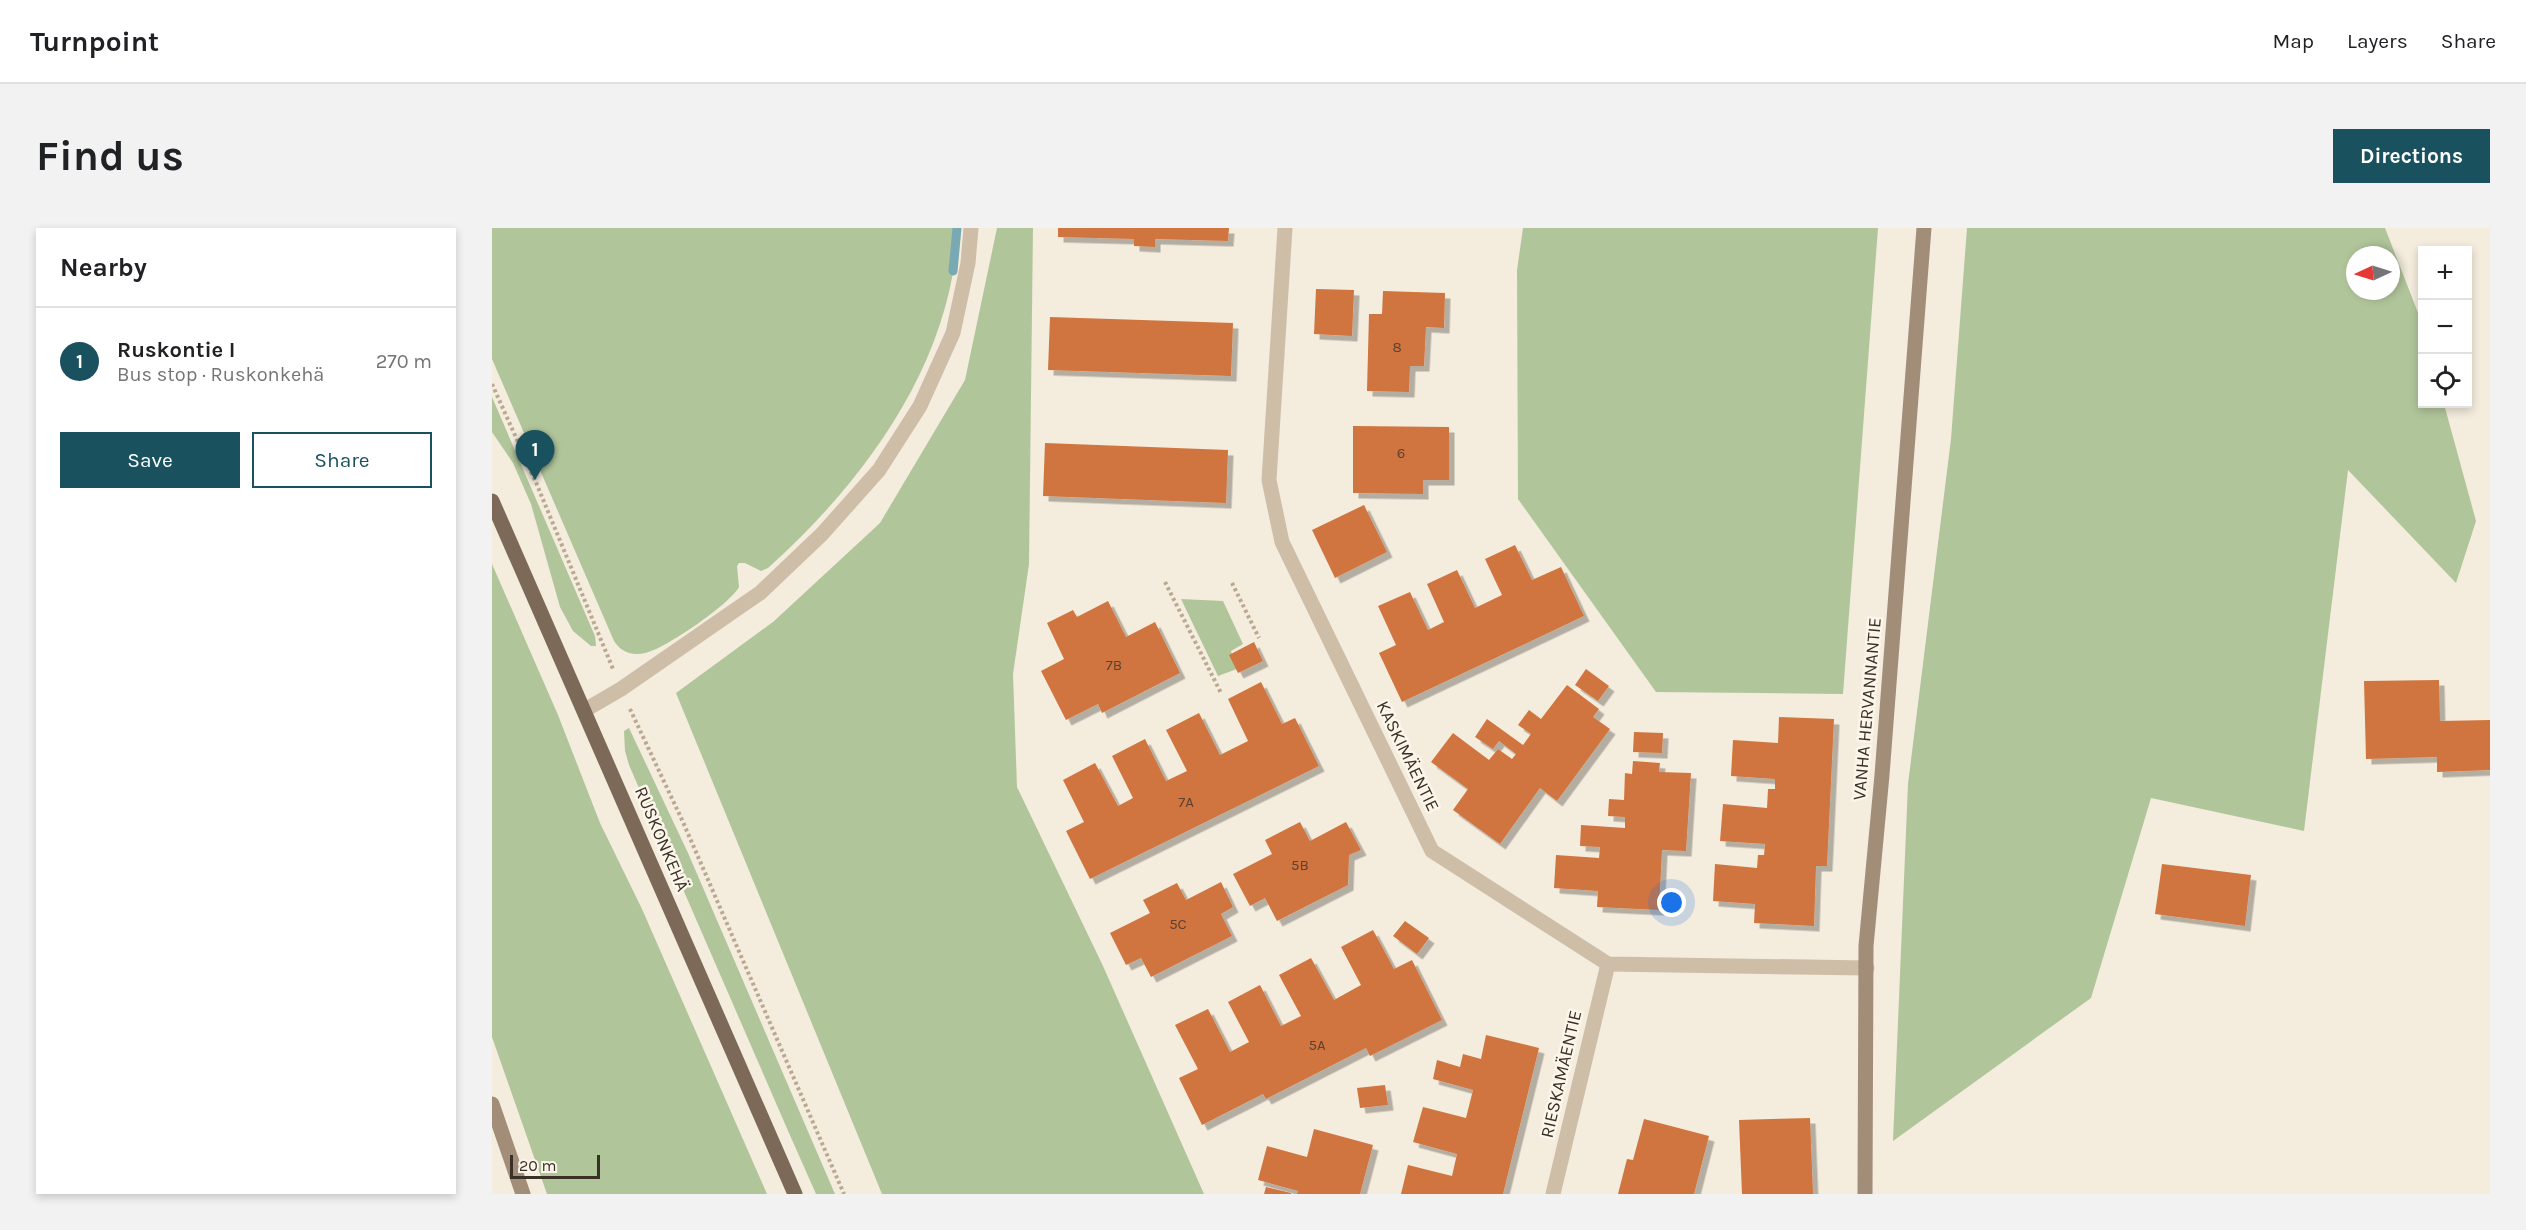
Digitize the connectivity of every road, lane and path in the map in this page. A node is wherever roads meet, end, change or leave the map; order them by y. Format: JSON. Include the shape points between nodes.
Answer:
{"nodes":[{"id":1,"x":971,"y":228,"type":"edge"},
{"id":2,"x":1285,"y":228,"type":"edge"},
{"id":3,"x":1924,"y":228,"type":"edge"},
{"id":4,"x":492,"y":384,"type":"edge"},
{"id":5,"x":492,"y":501,"type":"edge"},
{"id":6,"x":1165,"y":582,"type":"dead end"},
{"id":7,"x":1232,"y":583,"type":"dead end"},
{"id":8,"x":1259,"y":638,"type":"dead end"},
{"id":9,"x":621,"y":688,"type":"junction"},
{"id":10,"x":1221,"y":693,"type":"dead end"},
{"id":11,"x":585,"y":710,"type":"junction"},
{"id":12,"x":1608,"y":964,"type":"junction"},
{"id":13,"x":1867,"y":968,"type":"junction"},
{"id":14,"x":492,"y":1104,"type":"edge"},
{"id":15,"x":523,"y":1194,"type":"edge"},
{"id":16,"x":795,"y":1194,"type":"edge"},
{"id":17,"x":844,"y":1194,"type":"edge"},
{"id":18,"x":1553,"y":1194,"type":"edge"},
{"id":19,"x":1865,"y":1194,"type":"edge"}],
"edges":[{"from":1,"to":9,"type":"street","via":[[968,263],[952,333],[920,406],[879,470],[822,534],[760,593]]},
{"from":2,"to":12,"type":"street","name":"KASKIMÄENTIE","via":[[1269,480],[1282,542],[1432,851]]},
{"from":3,"to":13,"type":"street","name":"VANHA HERVANNANTIE"},
{"from":4,"to":9,"type":"path"},
{"from":5,"to":11,"type":"main road","name":"RUSKONKEHÄ"},
{"from":6,"to":10,"type":"path"},
{"from":7,"to":8,"type":"path"},
{"from":9,"to":11,"type":"street"},
{"from":9,"to":17,"type":"path"},
{"from":11,"to":16,"type":"main road","name":"RUSKONKEHÄ"},
{"from":12,"to":13,"type":"street"},
{"from":12,"to":18,"type":"street","name":"RIESKAMÄENTIE"},
{"from":13,"to":19,"type":"street","name":"VANHA HERVANNANTIE"},
{"from":14,"to":15,"type":"street"}]}
